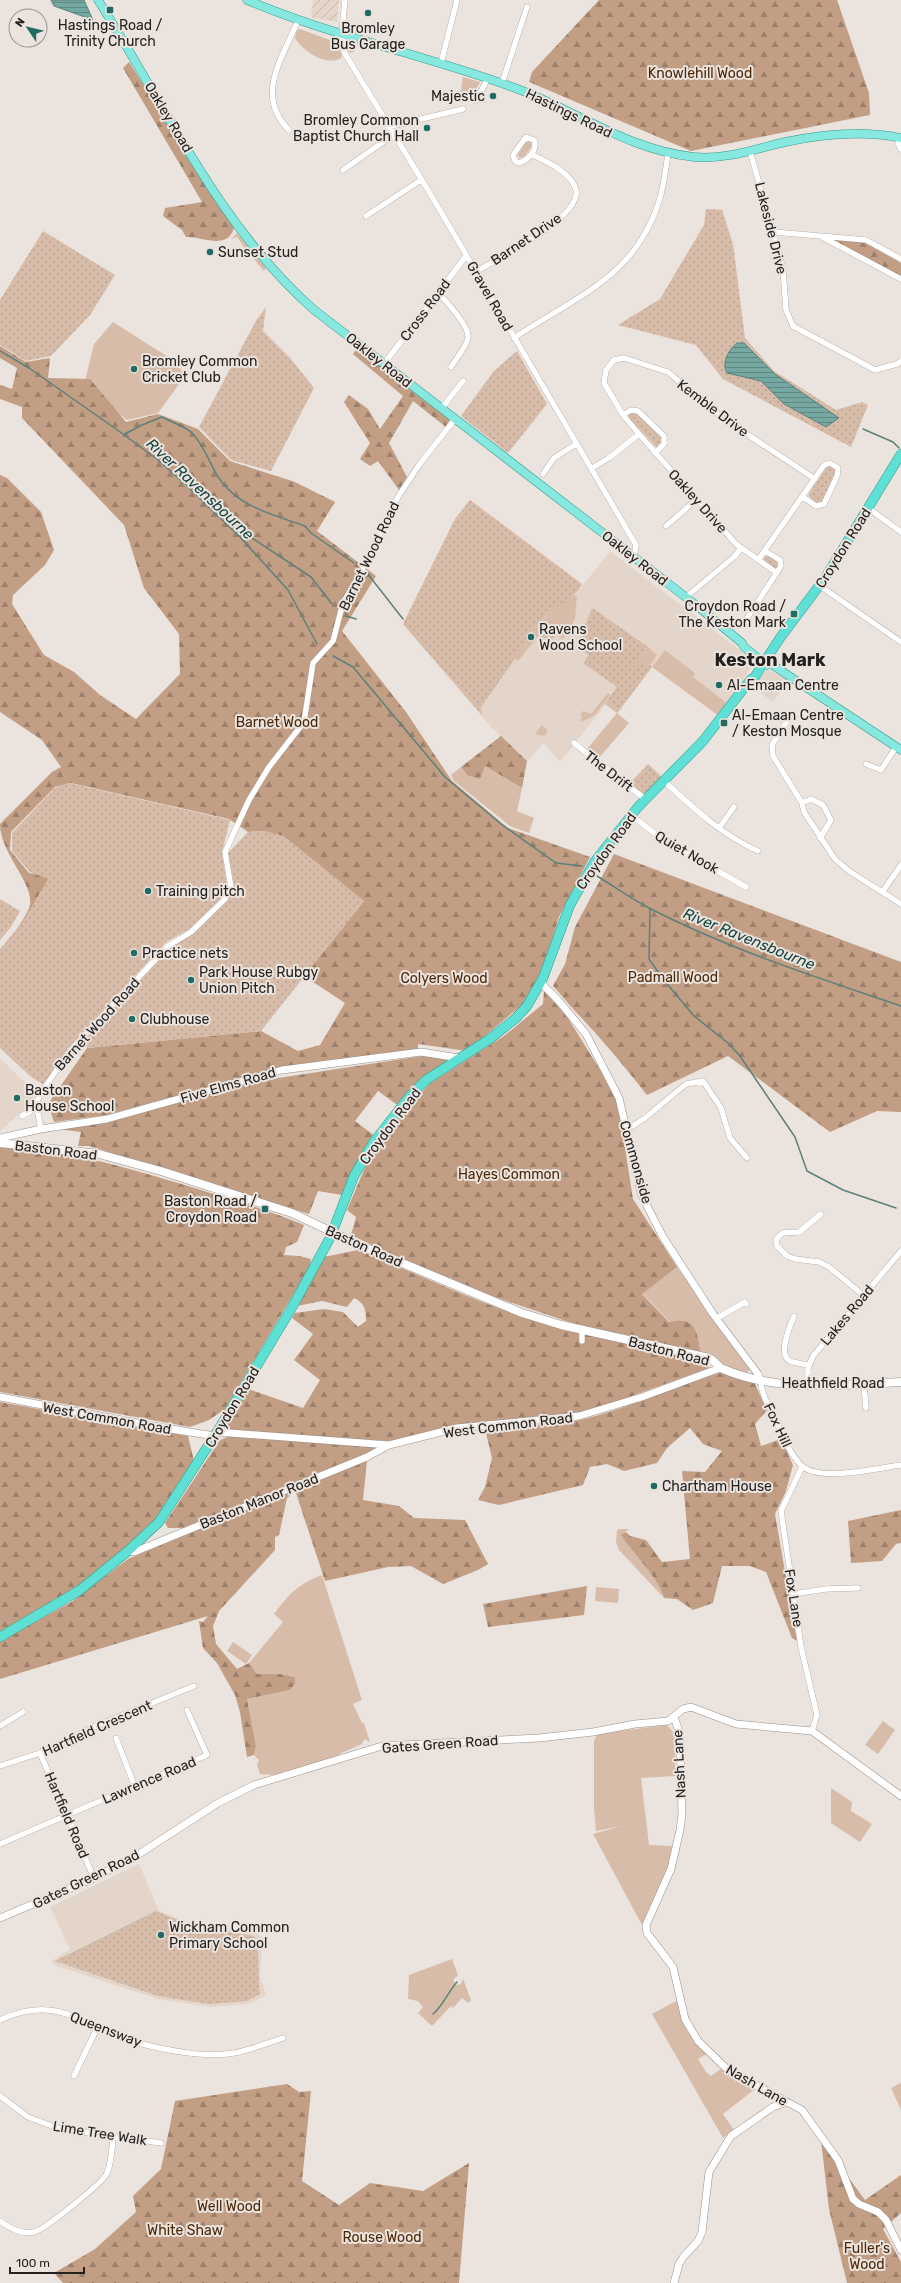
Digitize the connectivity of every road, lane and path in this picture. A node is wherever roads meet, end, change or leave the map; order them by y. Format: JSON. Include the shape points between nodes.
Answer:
{"nodes":[{"id":1,"x":98,"y":0,"type":"edge"},
{"id":2,"x":247,"y":0,"type":"edge"},
{"id":3,"x":345,"y":0,"type":"edge"},
{"id":4,"x":457,"y":0,"type":"edge"},
{"id":5,"x":527,"y":7,"type":"dead end"},
{"id":6,"x":298,"y":20,"type":"junction"},
{"id":7,"x":343,"y":38,"type":"junction"},
{"id":8,"x":441,"y":63,"type":"junction"},
{"id":9,"x":488,"y":78,"type":"junction"},
{"id":10,"x":502,"y":83,"type":"junction"},
{"id":11,"x":476,"y":101,"type":"dead end"},
{"id":12,"x":463,"y":109,"type":"dead end"},
{"id":13,"x":388,"y":127,"type":"junction"},
{"id":14,"x":289,"y":130,"type":"dead end"},
{"id":15,"x":394,"y":135,"type":"junction"},
{"id":16,"x":900,"y":137,"type":"edge"},
{"id":17,"x":901,"y":149,"type":"edge"},
{"id":18,"x":750,"y":151,"type":"junction"},
{"id":19,"x":668,"y":153,"type":"junction"},
{"id":20,"x":531,"y":154,"type":"junction"},
{"id":21,"x":343,"y":170,"type":"dead end"},
{"id":22,"x":421,"y":180,"type":"junction"},
{"id":23,"x":366,"y":216,"type":"dead end"},
{"id":24,"x":774,"y":232,"type":"junction"},
{"id":25,"x":818,"y":235,"type":"junction"},
{"id":26,"x":466,"y":256,"type":"junction"},
{"id":27,"x":901,"y":259,"type":"edge"},
{"id":28,"x":475,"y":272,"type":"junction"},
{"id":29,"x":901,"y":279,"type":"edge"},
{"id":30,"x":437,"y":293,"type":"junction"},
{"id":31,"x":514,"y":338,"type":"junction"},
{"id":32,"x":901,"y":360,"type":"edge"},
{"id":33,"x":384,"y":364,"type":"junction"},
{"id":34,"x":451,"y":367,"type":"dead end"},
{"id":35,"x":608,"y":367,"type":"joint"},
{"id":36,"x":463,"y":381,"type":"dead end"},
{"id":37,"x":442,"y":408,"type":"junction"},
{"id":38,"x":623,"y":415,"type":"junction"},
{"id":39,"x":455,"y":419,"type":"junction"},
{"id":40,"x":639,"y":434,"type":"junction"},
{"id":41,"x":576,"y":444,"type":"junction"},
{"id":42,"x":655,"y":453,"type":"junction"},
{"id":43,"x":901,"y":454,"type":"edge"},
{"id":44,"x":592,"y":468,"type":"junction"},
{"id":45,"x":543,"y":474,"type":"dead end"},
{"id":46,"x":815,"y":479,"type":"junction"},
{"id":47,"x":803,"y":497,"type":"junction"},
{"id":48,"x":696,"y":500,"type":"junction"},
{"id":49,"x":868,"y":508,"type":"junction"},
{"id":50,"x":666,"y":526,"type":"dead end"},
{"id":51,"x":901,"y":532,"type":"edge"},
{"id":52,"x":741,"y":548,"type":"junction"},
{"id":53,"x":765,"y":551,"type":"junction"},
{"id":54,"x":634,"y":557,"type":"junction"},
{"id":55,"x":758,"y":560,"type":"junction"},
{"id":56,"x":777,"y":573,"type":"junction"},
{"id":57,"x":820,"y":586,"type":"junction"},
{"id":58,"x":686,"y":597,"type":"junction"},
{"id":59,"x":744,"y":623,"type":"dead end"},
{"id":60,"x":901,"y":642,"type":"edge"},
{"id":61,"x":765,"y":660,"type":"junction"},
{"id":62,"x":789,"y":718,"type":"dead end"},
{"id":63,"x":574,"y":743,"type":"dead end"},
{"id":64,"x":899,"y":748,"type":"edge"},
{"id":65,"x":866,"y":764,"type":"dead end"},
{"id":66,"x":664,"y":781,"type":"junction"},
{"id":67,"x":645,"y":799,"type":"junction"},
{"id":68,"x":802,"y":803,"type":"junction"},
{"id":69,"x":734,"y":807,"type":"dead end"},
{"id":70,"x":631,"y":815,"type":"junction"},
{"id":71,"x":719,"y":828,"type":"junction"},
{"id":72,"x":820,"y":838,"type":"junction"},
{"id":73,"x":758,"y":851,"type":"dead end"},
{"id":74,"x":901,"y":864,"type":"edge"},
{"id":75,"x":746,"y":887,"type":"dead end"},
{"id":76,"x":883,"y":891,"type":"junction"},
{"id":77,"x":901,"y":904,"type":"edge"},
{"id":78,"x":541,"y":983,"type":"junction"},
{"id":79,"x":459,"y":1058,"type":"junction"},
{"id":80,"x":36,"y":1108,"type":"junction"},
{"id":81,"x":22,"y":1116,"type":"dead end"},
{"id":82,"x":41,"y":1128,"type":"junction"},
{"id":83,"x":626,"y":1130,"type":"junction"},
{"id":84,"x":0,"y":1138,"type":"edge"},
{"id":85,"x":0,"y":1143,"type":"edge"},
{"id":86,"x":747,"y":1158,"type":"dead end"},
{"id":87,"x":821,"y":1214,"type":"dead end"},
{"id":88,"x":333,"y":1232,"type":"junction"},
{"id":89,"x":901,"y":1251,"type":"edge"},
{"id":90,"x":863,"y":1295,"type":"junction"},
{"id":91,"x":746,"y":1304,"type":"dead end"},
{"id":92,"x":794,"y":1316,"type":"dead end"},
{"id":93,"x":717,"y":1318,"type":"junction"},
{"id":94,"x":582,"y":1331,"type":"junction"},
{"id":95,"x":582,"y":1341,"type":"dead end"},
{"id":96,"x":748,"y":1361,"type":"junction"},
{"id":97,"x":809,"y":1365,"type":"junction"},
{"id":98,"x":720,"y":1368,"type":"junction"},
{"id":99,"x":745,"y":1376,"type":"junction"},
{"id":100,"x":760,"y":1381,"type":"junction"},
{"id":101,"x":901,"y":1382,"type":"edge"},
{"id":102,"x":864,"y":1384,"type":"junction"},
{"id":103,"x":808,"y":1385,"type":"junction"},
{"id":104,"x":0,"y":1397,"type":"edge"},
{"id":105,"x":866,"y":1408,"type":"dead end"},
{"id":106,"x":216,"y":1434,"type":"junction"},
{"id":107,"x":389,"y":1445,"type":"junction"},
{"id":108,"x":901,"y":1465,"type":"edge"},
{"id":109,"x":802,"y":1467,"type":"junction"},
{"id":110,"x":128,"y":1551,"type":"junction"},
{"id":111,"x":858,"y":1588,"type":"dead end"},
{"id":112,"x":793,"y":1594,"type":"junction"},
{"id":113,"x":0,"y":1637,"type":"edge"},
{"id":114,"x":194,"y":1686,"type":"dead end"},
{"id":115,"x":187,"y":1710,"type":"dead end"},
{"id":116,"x":23,"y":1712,"type":"dead end"},
{"id":117,"x":674,"y":1717,"type":"junction"},
{"id":118,"x":0,"y":1726,"type":"edge"},
{"id":119,"x":812,"y":1731,"type":"junction"},
{"id":120,"x":116,"y":1738,"type":"dead end"},
{"id":121,"x":40,"y":1753,"type":"junction"},
{"id":122,"x":0,"y":1766,"type":"edge"},
{"id":123,"x":135,"y":1787,"type":"junction"},
{"id":124,"x":901,"y":1796,"type":"edge"},
{"id":125,"x":68,"y":1816,"type":"junction"},
{"id":126,"x":0,"y":1844,"type":"edge"},
{"id":127,"x":94,"y":1878,"type":"junction"},
{"id":128,"x":0,"y":1918,"type":"edge"},
{"id":129,"x":0,"y":2020,"type":"edge"},
{"id":130,"x":98,"y":2026,"type":"junction"},
{"id":131,"x":283,"y":2038,"type":"dead end"},
{"id":132,"x":74,"y":2076,"type":"dead end"},
{"id":133,"x":772,"y":2094,"type":"junction"},
{"id":134,"x":0,"y":2096,"type":"edge"},
{"id":135,"x":787,"y":2102,"type":"junction"},
{"id":136,"x":773,"y":2107,"type":"junction"},
{"id":137,"x":113,"y":2136,"type":"junction"},
{"id":138,"x":161,"y":2143,"type":"dead end"},
{"id":139,"x":0,"y":2221,"type":"edge"},
{"id":140,"x":901,"y":2250,"type":"edge"},
{"id":141,"x":674,"y":2283,"type":"edge"}],
"edges":[{"from":1,"to":33,"type":"main road","name":"Oakley Road","via":[[218,198],[254,248],[300,297]]},
{"from":2,"to":6,"type":"main road","name":"Hastings Road"},
{"from":3,"to":7,"type":"street","name":"Gravel Road"},
{"from":4,"to":8,"type":"street"},
{"from":5,"to":10,"type":"street"},
{"from":6,"to":7,"type":"main road","name":"Hastings Road"},
{"from":6,"to":14,"type":"street","via":[[271,89],[275,111]]},
{"from":7,"to":8,"type":"main road","name":"Hastings Road"},
{"from":7,"to":13,"type":"street","name":"Gravel Road","via":[[344,52]]},
{"from":8,"to":9,"type":"main road","name":"Hastings Road"},
{"from":9,"to":10,"type":"main road","name":"Hastings Road"},
{"from":9,"to":11,"type":"street"},
{"from":10,"to":19,"type":"main road","name":"Hastings Road","via":[[538,97],[634,144]]},
{"from":12,"to":13,"type":"street"},
{"from":13,"to":15,"type":"street","name":"Gravel Road"},
{"from":15,"to":21,"type":"street"},
{"from":15,"to":22,"type":"street","name":"Gravel Road"},
{"from":16,"to":17,"type":"street","via":[[898,143]]},
{"from":16,"to":18,"type":"main road","name":"Hastings Road","via":[[842,134],[794,140]]},
{"from":18,"to":19,"type":"main road","name":"Hastings Road","via":[[717,157]]},
{"from":18,"to":24,"type":"street","name":"Lakeside Drive"},
{"from":19,"to":31,"type":"street","via":[[660,197],[636,250],[604,282]]},
{"from":20,"to":20,"type":"street","via":[[536,143],[533,138],[526,137],[514,152],[513,158],[519,163]]},
{"from":20,"to":28,"type":"street","name":"Barnet Drive","via":[[549,163],[572,182],[576,190],[574,202],[558,221]]},
{"from":22,"to":23,"type":"street"},
{"from":22,"to":26,"type":"street","name":"Gravel Road"},
{"from":24,"to":25,"type":"street"},
{"from":24,"to":32,"type":"street","name":"Lakeside Drive","via":[[783,269],[786,310],[793,326],[875,370],[897,364]]},
{"from":25,"to":27,"type":"street","via":[[866,240]]},
{"from":25,"to":29,"type":"street"},
{"from":26,"to":28,"type":"street","name":"Gravel Road"},
{"from":26,"to":30,"type":"street","name":"Cross Road"},
{"from":28,"to":31,"type":"street","name":"Gravel Road"},
{"from":30,"to":33,"type":"street","name":"Cross Road"},
{"from":30,"to":34,"type":"street","via":[[446,300],[468,333],[467,341]]},
{"from":31,"to":41,"type":"street","name":"Gravel Road"},
{"from":33,"to":37,"type":"main road","name":"Oakley Road"},
{"from":35,"to":38,"type":"street","name":"Oakley Drive","via":[[604,383]]},
{"from":35,"to":46,"type":"street","name":"Kemble Drive","via":[[614,360],[624,358],[668,372],[724,419]]},
{"from":36,"to":37,"type":"street"},
{"from":37,"to":39,"type":"main road","name":"Oakley Road"},
{"from":38,"to":40,"type":"street","name":"Oakley Drive"},
{"from":38,"to":42,"type":"street","via":[[631,410],[638,411],[664,436],[664,444]]},
{"from":39,"to":54,"type":"main road","name":"Oakley Road"},
{"from":39,"to":80,"type":"street","name":"Barnet Wood Road","via":[[398,497],[343,603],[333,641],[313,664],[304,722],[249,800],[226,852],[231,887],[225,899],[191,932],[168,946],[69,1052],[43,1090]]},
{"from":40,"to":42,"type":"street","name":"Oakley Drive"},
{"from":40,"to":44,"type":"street"},
{"from":41,"to":44,"type":"street","name":"Gravel Road"},
{"from":41,"to":45,"type":"street","via":[[554,458]]},
{"from":42,"to":48,"type":"street","name":"Oakley Drive"},
{"from":43,"to":49,"type":"highway","name":"Croydon Road"},
{"from":44,"to":54,"type":"street","name":"Gravel Road","via":[[636,545]]},
{"from":46,"to":47,"type":"street"},
{"from":46,"to":47,"type":"street","via":[[827,463],[838,468],[824,504],[816,506]]},
{"from":47,"to":53,"type":"street"},
{"from":48,"to":50,"type":"street"},
{"from":48,"to":52,"type":"street","name":"Oakley Drive"},
{"from":49,"to":51,"type":"street"},
{"from":49,"to":57,"type":"highway","name":"Croydon Road"},
{"from":52,"to":55,"type":"street","name":"Oakley Drive"},
{"from":52,"to":58,"type":"street","via":[[724,566]]},
{"from":53,"to":55,"type":"street"},
{"from":53,"to":56,"type":"street","via":[[781,561]]},
{"from":54,"to":58,"type":"main road","name":"Oakley Road"},
{"from":55,"to":56,"type":"street","name":"Oakley Drive"},
{"from":56,"to":59,"type":"street"},
{"from":57,"to":60,"type":"street"},
{"from":57,"to":61,"type":"highway","name":"Croydon Road"},
{"from":58,"to":61,"type":"main road","name":"Oakley Road","via":[[744,647]]},
{"from":61,"to":64,"type":"main road","name":"Oakley Road"},
{"from":61,"to":66,"type":"highway","name":"Croydon Road","via":[[750,675],[751,679],[703,741]]},
{"from":62,"to":68,"type":"street","via":[[772,744],[773,756]]},
{"from":63,"to":67,"type":"street","name":"The Drift"},
{"from":64,"to":65,"type":"street","via":[[881,770]]},
{"from":66,"to":67,"type":"highway","name":"Croydon Road"},
{"from":66,"to":71,"type":"street"},
{"from":67,"to":70,"type":"highway","name":"Croydon Road"},
{"from":68,"to":72,"type":"street","via":[[804,812]]},
{"from":68,"to":72,"type":"street","via":[[811,799],[823,805],[831,820]]},
{"from":69,"to":71,"type":"street"},
{"from":70,"to":75,"type":"street","name":"Quiet Nook","via":[[663,840]]},
{"from":70,"to":78,"type":"highway","name":"Croydon Road","via":[[604,849],[580,886],[567,912]]},
{"from":71,"to":73,"type":"street"},
{"from":72,"to":76,"type":"street","via":[[835,859],[849,871]]},
{"from":74,"to":76,"type":"street"},
{"from":76,"to":77,"type":"street"},
{"from":78,"to":79,"type":"highway","name":"Croydon Road","via":[[516,1018],[491,1038]]},
{"from":78,"to":83,"type":"street","name":"Commonside","via":[[586,1034],[619,1098]]},
{"from":79,"to":82,"type":"street","name":"Five Elms Road","via":[[421,1052],[282,1070],[107,1119]]},
{"from":79,"to":88,"type":"highway","name":"Croydon Road","via":[[420,1085],[381,1131],[357,1169]]},
{"from":80,"to":81,"type":"street"},
{"from":80,"to":82,"type":"street"},
{"from":82,"to":84,"type":"street","name":"Five Elms Road"},
{"from":83,"to":86,"type":"street","via":[[645,1118],[686,1084],[702,1081],[721,1108],[730,1138]]},
{"from":83,"to":93,"type":"street","name":"Commonside","via":[[645,1202],[672,1253]]},
{"from":85,"to":88,"type":"main road","name":"Baston Road","via":[[68,1150],[117,1159],[292,1213]]},
{"from":87,"to":90,"type":"street","via":[[799,1232],[783,1233],[776,1240],[777,1246],[787,1256],[819,1262],[829,1267]]},
{"from":88,"to":94,"type":"main road","name":"Baston Road","via":[[478,1296],[528,1315]]},
{"from":88,"to":106,"type":"highway","name":"Croydon Road","via":[[291,1309]]},
{"from":89,"to":90,"type":"street","name":"Lakes Road"},
{"from":90,"to":97,"type":"street","name":"Lakes Road"},
{"from":91,"to":93,"type":"street","via":[[745,1302]]},
{"from":92,"to":97,"type":"street","via":[[783,1349],[784,1356],[788,1361]]},
{"from":93,"to":96,"type":"street","name":"Commonside"},
{"from":94,"to":95,"type":"street"},
{"from":94,"to":98,"type":"main road","name":"Baston Road","via":[[707,1357]]},
{"from":96,"to":99,"type":"street","via":[[751,1370]]},
{"from":96,"to":100,"type":"street","name":"Commonside","via":[[759,1375]]},
{"from":97,"to":103,"type":"street","name":"Lakes Road"},
{"from":98,"to":99,"type":"main road","name":"Heathfield Road"},
{"from":98,"to":107,"type":"street","name":"West Common Road","via":[[642,1397],[579,1416],[457,1428]]},
{"from":99,"to":100,"type":"main road","name":"Heathfield Road"},
{"from":100,"to":103,"type":"main road","name":"Heathfield Road"},
{"from":100,"to":109,"type":"street","name":"Fox Hill","via":[[778,1427]]},
{"from":101,"to":102,"type":"main road","name":"Heathfield Road"},
{"from":102,"to":103,"type":"main road","name":"Heathfield Road"},
{"from":102,"to":105,"type":"street"},
{"from":104,"to":106,"type":"street","name":"West Common Road","via":[[143,1425]]},
{"from":106,"to":107,"type":"street","name":"West Common Road"},
{"from":106,"to":110,"type":"highway","name":"Croydon Road","via":[[163,1516]]},
{"from":107,"to":110,"type":"street","name":"Baston Manor Road","via":[[367,1457],[134,1552]]},
{"from":108,"to":109,"type":"street","via":[[842,1473],[814,1472]]},
{"from":109,"to":112,"type":"street","name":"Fox Lane","via":[[781,1511]]},
{"from":110,"to":113,"type":"highway","name":"Croydon Road","via":[[75,1594]]},
{"from":111,"to":112,"type":"street","via":[[826,1588]]},
{"from":112,"to":119,"type":"street","name":"Fox Lane","via":[[801,1647],[817,1715]]},
{"from":114,"to":121,"type":"street","name":"Hartfield Crescent","via":[[98,1725]]},
{"from":115,"to":123,"type":"street","name":"Lawrence Road","via":[[207,1755]]},
{"from":116,"to":118,"type":"street"},
{"from":117,"to":119,"type":"street","name":"Gates Green Road","via":[[682,1709],[691,1707],[736,1724]]},
{"from":117,"to":127,"type":"street","name":"Gates Green Road","via":[[661,1722],[539,1738],[382,1746],[254,1785],[218,1803],[140,1854]]},
{"from":117,"to":133,"type":"street","name":"Nash Lane","via":[[680,1734],[682,1815],[671,1869],[646,1925],[647,1933],[674,1966],[685,2019],[698,2041],[728,2070]]},
{"from":119,"to":124,"type":"street"},
{"from":120,"to":123,"type":"street"},
{"from":121,"to":122,"type":"street","name":"Hartfield Crescent"},
{"from":121,"to":125,"type":"street","name":"Hartfield Road"},
{"from":123,"to":125,"type":"street","name":"Lawrence Road"},
{"from":125,"to":126,"type":"street","name":"Lawrence Road"},
{"from":125,"to":127,"type":"street","name":"Hartfield Road"},
{"from":127,"to":128,"type":"street","name":"Gates Green Road"},
{"from":129,"to":130,"type":"street","name":"Queensway","via":[[21,2013],[46,2011],[71,2014]]},
{"from":130,"to":131,"type":"street","name":"Queensway","via":[[145,2045],[217,2054],[234,2053]]},
{"from":130,"to":132,"type":"street"},
{"from":133,"to":135,"type":"street","name":"Nash Lane"},
{"from":133,"to":136,"type":"street"},
{"from":134,"to":137,"type":"street","name":"Lime Tree Walk","via":[[36,2121],[60,2129]]},
{"from":135,"to":136,"type":"street"},
{"from":135,"to":140,"type":"street","name":"Nash Lane","via":[[802,2110],[838,2160],[853,2199],[878,2212],[886,2220]]},
{"from":136,"to":141,"type":"street","via":[[731,2136],[718,2158],[708,2178],[702,2232],[698,2241],[684,2256]]},
{"from":137,"to":138,"type":"street","name":"Lime Tree Walk"},
{"from":137,"to":139,"type":"street","via":[[107,2173],[56,2219],[34,2232],[11,2228]]}]}
